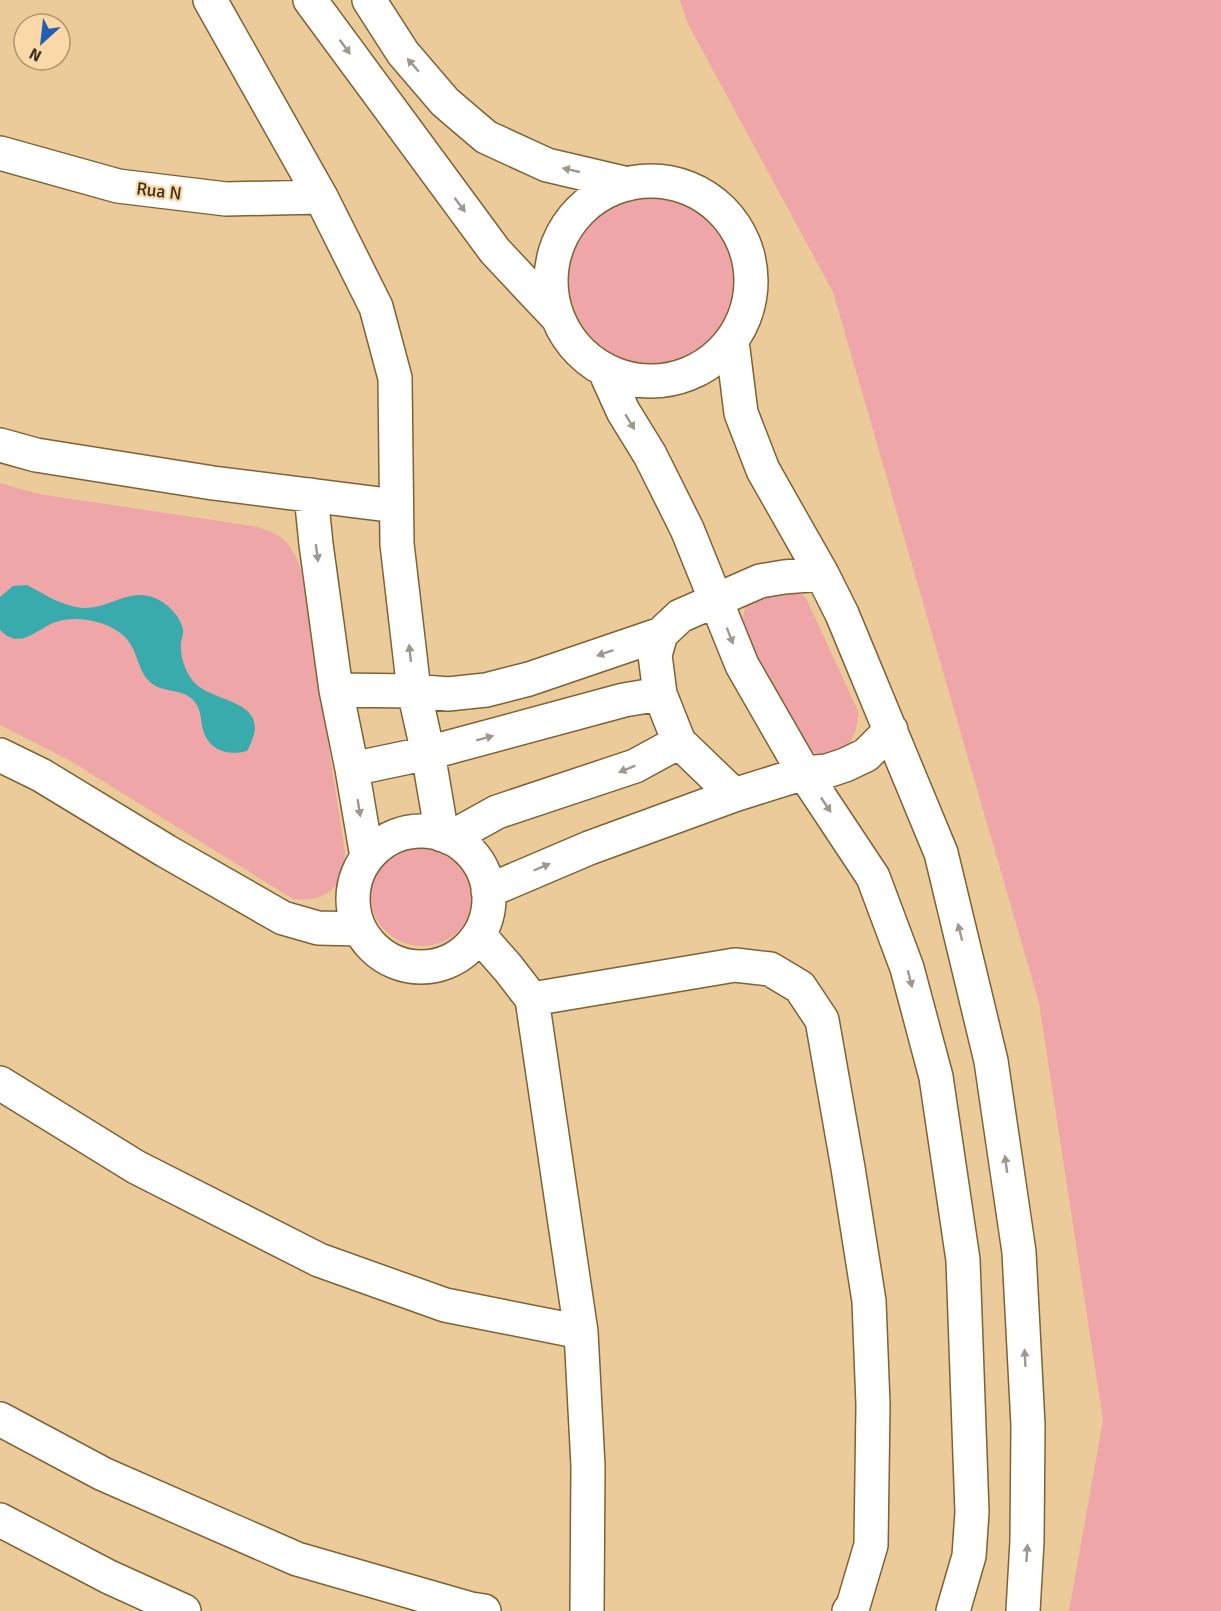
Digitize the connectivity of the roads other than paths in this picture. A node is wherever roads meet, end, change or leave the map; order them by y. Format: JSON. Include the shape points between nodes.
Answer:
{"nodes":[{"id":1,"x":210,"y":0,"type":"edge"},
{"id":2,"x":310,"y":0,"type":"edge"},
{"id":3,"x":369,"y":0,"type":"edge"},
{"id":4,"x":0,"y":153,"type":"edge"},
{"id":5,"x":628,"y":184,"type":"junction"},
{"id":6,"x":321,"y":197,"type":"junction"},
{"id":7,"x":557,"y":317,"type":"junction"},
{"id":8,"x":732,"y":341,"type":"junction"},
{"id":9,"x":604,"y":369,"type":"junction"},
{"id":10,"x":0,"y":445,"type":"edge"},
{"id":11,"x":311,"y":495,"type":"junction"},
{"id":12,"x":396,"y":506,"type":"junction"},
{"id":13,"x":822,"y":574,"type":"junction"},
{"id":14,"x":717,"y":601,"type":"junction"},
{"id":15,"x":661,"y":634,"type":"junction"},
{"id":16,"x":336,"y":690,"type":"junction"},
{"id":17,"x":414,"y":691,"type":"junction"},
{"id":18,"x":660,"y":694,"type":"junction"},
{"id":19,"x":891,"y":730,"type":"junction"},
{"id":20,"x":679,"y":742,"type":"junction"},
{"id":21,"x":428,"y":753,"type":"junction"},
{"id":22,"x":0,"y":755,"type":"edge"},
{"id":23,"x":352,"y":769,"type":"junction"},
{"id":24,"x":804,"y":773,"type":"junction"},
{"id":25,"x":734,"y":795,"type":"junction"},
{"id":26,"x":446,"y":836,"type":"junction"},
{"id":27,"x":367,"y":857,"type":"junction"},
{"id":28,"x":488,"y":891,"type":"junction"},
{"id":29,"x":359,"y":929,"type":"junction"},
{"id":30,"x":479,"y":935,"type":"junction"},
{"id":31,"x":532,"y":999,"type":"junction"},
{"id":32,"x":0,"y":1083,"type":"edge"},
{"id":33,"x":581,"y":1332,"type":"junction"},
{"id":34,"x":0,"y":1419,"type":"edge"},
{"id":35,"x":0,"y":1520,"type":"edge"},
{"id":36,"x":184,"y":1611,"type":"edge"},
{"id":37,"x":484,"y":1611,"type":"edge"},
{"id":38,"x":587,"y":1611,"type":"edge"},
{"id":39,"x":849,"y":1611,"type":"edge"},
{"id":40,"x":953,"y":1611,"type":"edge"},
{"id":41,"x":1023,"y":1611,"type":"edge"}],
"edges":[{"from":1,"to":6,"type":"street"},
{"from":2,"to":7,"type":"street","one_way":true,"via":[[495,251]]},
{"from":5,"to":3,"type":"street","one_way":true,"via":[[547,165],[486,137],[445,102],[403,53]]},
{"from":4,"to":6,"type":"street","name":"Rua N","via":[[118,186],[226,199]]},
{"from":5,"to":7,"type":"street","via":[[602,194],[579,211],[562,234],[552,270],[551,289]]},
{"from":5,"to":8,"type":"street","via":[[658,181],[688,188],[715,204],[735,226],[748,254],[752,284],[746,314]]},
{"from":6,"to":12,"type":"street","via":[[376,307],[395,378]]},
{"from":7,"to":9,"type":"street","via":[[576,347]]},
{"from":8,"to":9,"type":"street","via":[[706,365],[674,379],[638,381]]},
{"from":8,"to":13,"type":"street","via":[[741,413],[763,470]]},
{"from":9,"to":14,"type":"street","one_way":true,"via":[[687,529]]},
{"from":10,"to":11,"type":"street","via":[[36,455]]},
{"from":11,"to":12,"type":"street"},
{"from":11,"to":16,"type":"street","one_way":true},
{"from":17,"to":12,"type":"street","one_way":true},
{"from":13,"to":14,"type":"street","via":[[760,581]]},
{"from":13,"to":19,"type":"street"},
{"from":14,"to":15,"type":"street","via":[[680,616]]},
{"from":14,"to":24,"type":"street","one_way":true,"via":[[742,665]]},
{"from":15,"to":17,"type":"street","one_way":true,"via":[[486,690],[448,694]]},
{"from":15,"to":18,"type":"street","via":[[655,655]]},
{"from":16,"to":17,"type":"street"},
{"from":16,"to":23,"type":"street"},
{"from":17,"to":21,"type":"street"},
{"from":18,"to":20,"type":"street"},
{"from":21,"to":18,"type":"street","one_way":true,"via":[[624,700]]},
{"from":19,"to":24,"type":"street","via":[[866,755],[827,771]]},
{"from":41,"to":19,"type":"street","one_way":true,"via":[[1028,1541],[1028,1425],[1019,1252],[991,1061],[941,853]]},
{"from":20,"to":25,"type":"street"},
{"from":20,"to":26,"type":"street","one_way":true,"via":[[635,766],[497,812]]},
{"from":21,"to":23,"type":"street"},
{"from":21,"to":26,"type":"street"},
{"from":22,"to":29,"type":"street","via":[[41,775],[283,918],[318,928]]},
{"from":23,"to":27,"type":"street","one_way":true},
{"from":24,"to":25,"type":"street"},
{"from":24,"to":40,"type":"street","one_way":true,"via":[[873,877],[908,968],[936,1077],[963,1260],[972,1512],[969,1556]]},
{"from":28,"to":25,"type":"street","one_way":true,"via":[[589,848]]},
{"from":26,"to":27,"type":"street","via":[[421,831],[400,834]]},
{"from":26,"to":28,"type":"street","via":[[476,859]]},
{"from":27,"to":29,"type":"street","via":[[352,892]]},
{"from":28,"to":30,"type":"street","via":[[487,913]]},
{"from":29,"to":30,"type":"street","via":[[369,945],[383,956],[418,968],[453,960]]},
{"from":30,"to":31,"type":"street"},
{"from":31,"to":33,"type":"street"},
{"from":31,"to":39,"type":"street","via":[[735,966],[770,969],[800,987],[822,1020],[869,1301],[873,1405],[871,1545],[854,1606]]},
{"from":32,"to":33,"type":"street","via":[[136,1167],[319,1260],[445,1305]]},
{"from":33,"to":38,"type":"street","via":[[588,1466]]},
{"from":34,"to":37,"type":"street","via":[[103,1474],[297,1559]]},
{"from":35,"to":36,"type":"street"}]}
